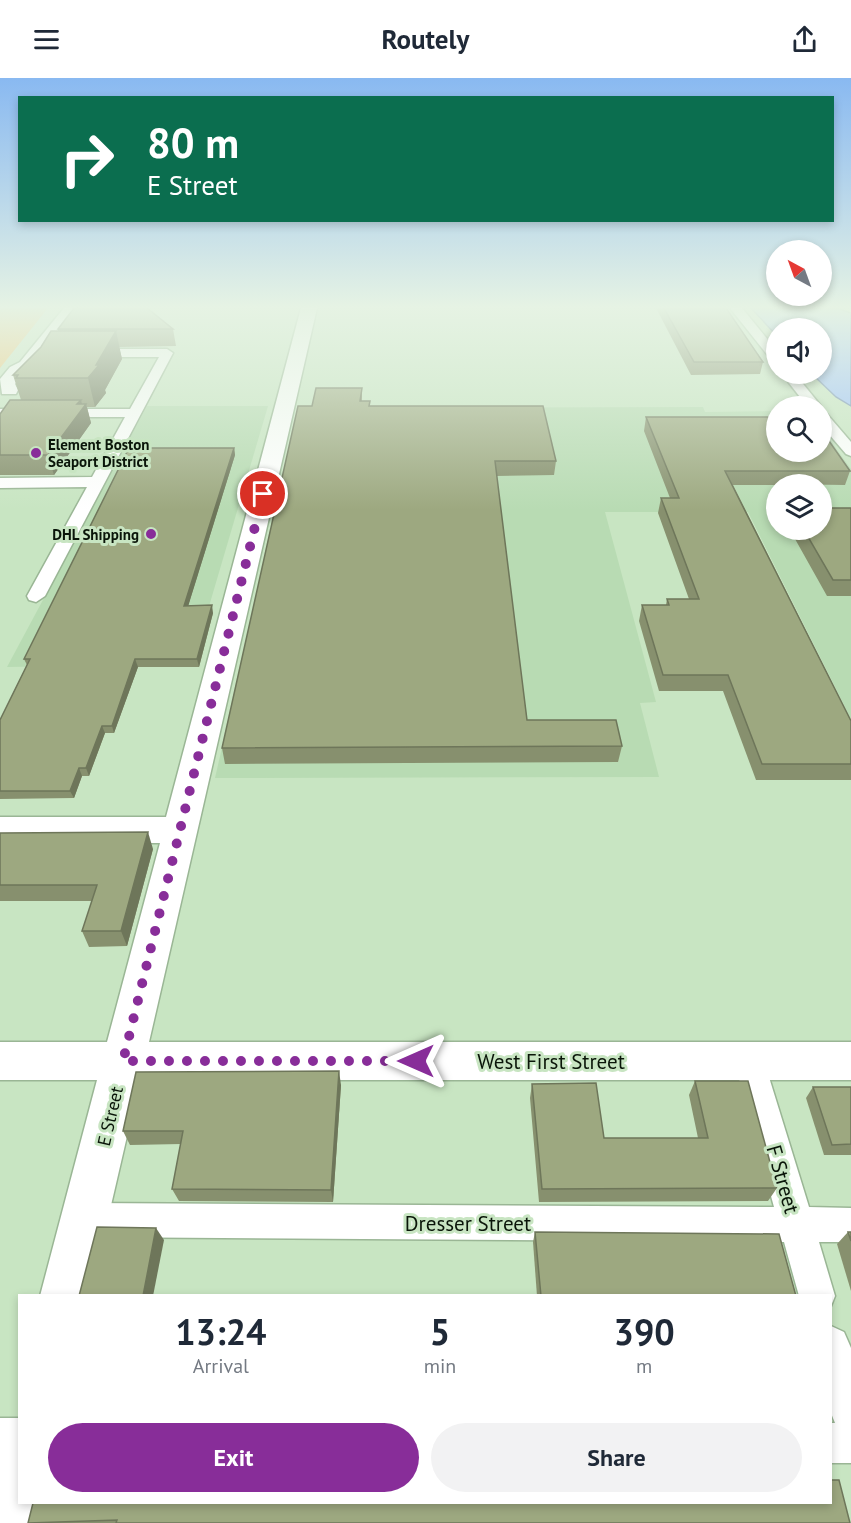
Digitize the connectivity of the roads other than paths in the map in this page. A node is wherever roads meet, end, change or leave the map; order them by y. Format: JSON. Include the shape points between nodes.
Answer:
{"nodes":[{"id":1,"x":25,"y":375,"type":"edge"},
{"id":2,"x":154,"y":375,"type":"edge"},
{"id":3,"x":292,"y":375,"type":"edge"},
{"id":4,"x":796,"y":384,"type":"edge"},
{"id":5,"x":806,"y":396,"type":"edge"},
{"id":6,"x":2,"y":397,"type":"edge"},
{"id":7,"x":0,"y":413,"type":"edge"},
{"id":8,"x":133,"y":413,"type":"junction"},
{"id":9,"x":832,"y":429,"type":"edge"},
{"id":10,"x":851,"y":451,"type":"edge"},
{"id":11,"x":0,"y":483,"type":"edge"},
{"id":12,"x":99,"y":483,"type":"junction"},
{"id":13,"x":36,"y":596,"type":"dead end"},
{"id":14,"x":0,"y":830,"type":"edge"},
{"id":15,"x":181,"y":830,"type":"junction"},
{"id":16,"x":0,"y":1061,"type":"edge"},
{"id":17,"x":123,"y":1061,"type":"junction"},
{"id":18,"x":749,"y":1061,"type":"junction"},
{"id":19,"x":851,"y":1061,"type":"edge"},
{"id":20,"x":86,"y":1220,"type":"junction"},
{"id":21,"x":796,"y":1226,"type":"junction"},
{"id":22,"x":851,"y":1226,"type":"edge"},
{"id":23,"x":66,"y":1294,"type":"edge"},
{"id":24,"x":816,"y":1294,"type":"edge"},
{"id":25,"x":832,"y":1348,"type":"edge"},
{"id":26,"x":851,"y":1414,"type":"edge"},
{"id":27,"x":0,"y":1438,"type":"edge"},
{"id":28,"x":18,"y":1438,"type":"edge"},
{"id":29,"x":832,"y":1443,"type":"edge"},
{"id":30,"x":851,"y":1443,"type":"edge"},
{"id":31,"x":18,"y":1485,"type":"edge"},
{"id":32,"x":8,"y":1523,"type":"edge"}],
"edges":[{"from":1,"to":6,"type":"street"},
{"from":2,"to":8,"type":"street"},
{"from":3,"to":15,"type":"street","name":"E Street"},
{"from":4,"to":5,"type":"street"},
{"from":7,"to":8,"type":"street"},
{"from":8,"to":12,"type":"street"},
{"from":9,"to":10,"type":"street"},
{"from":11,"to":12,"type":"street"},
{"from":12,"to":13,"type":"street"},
{"from":14,"to":15,"type":"street"},
{"from":15,"to":17,"type":"street","name":"E Street"},
{"from":16,"to":17,"type":"street","name":"West First Street"},
{"from":17,"to":18,"type":"street","name":"West First Street"},
{"from":17,"to":20,"type":"street","name":"E Street"},
{"from":18,"to":19,"type":"street","name":"West First Street"},
{"from":18,"to":21,"type":"street","name":"F Street"},
{"from":20,"to":21,"type":"street","name":"Dresser Street"},
{"from":20,"to":23,"type":"street","name":"E Street"},
{"from":21,"to":22,"type":"street","name":"Dresser Street"},
{"from":21,"to":24,"type":"street","name":"F Street"},
{"from":25,"to":26,"type":"street"},
{"from":27,"to":28,"type":"street"},
{"from":29,"to":30,"type":"street"},
{"from":31,"to":32,"type":"street"}]}
